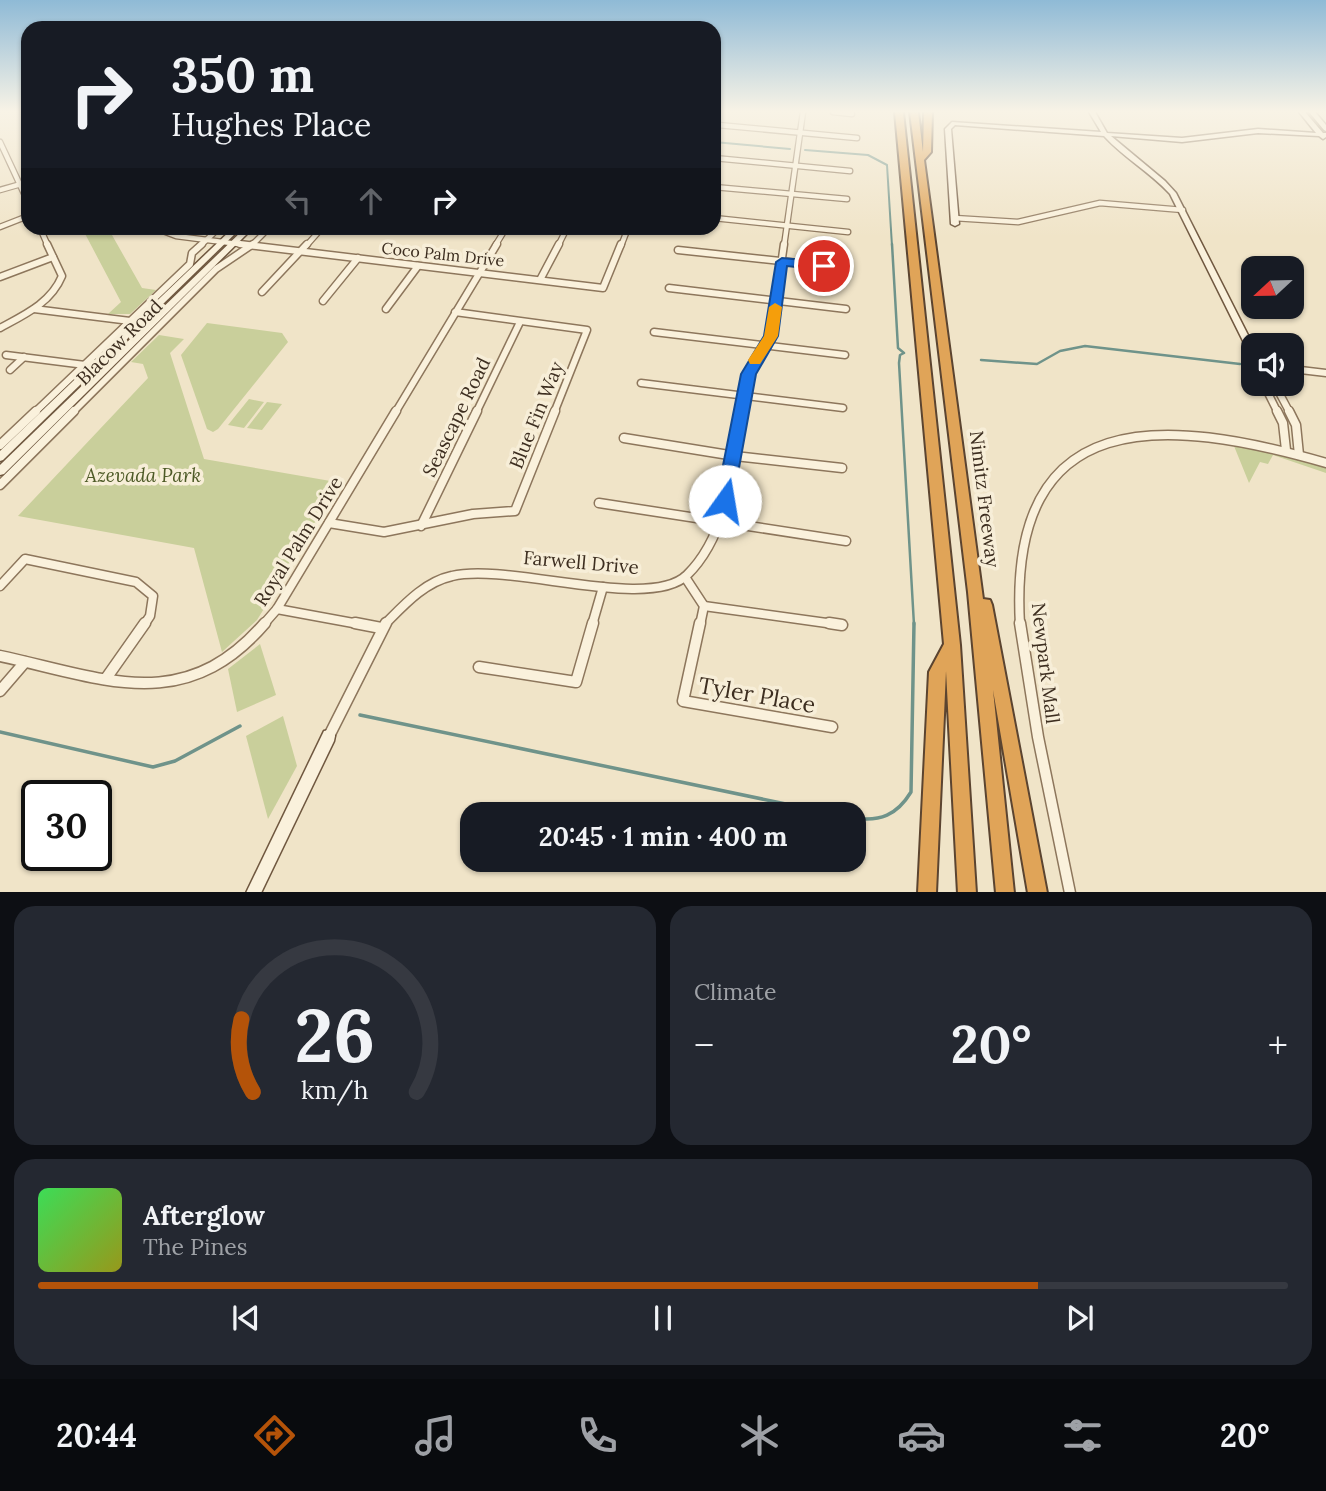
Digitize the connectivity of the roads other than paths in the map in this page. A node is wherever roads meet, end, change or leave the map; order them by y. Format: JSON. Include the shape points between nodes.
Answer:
{"nodes":[{"id":1,"x":6,"y":154,"type":"edge"},
{"id":2,"x":797,"y":154,"type":"edge"},
{"id":3,"x":902,"y":154,"type":"edge"},
{"id":4,"x":919,"y":154,"type":"edge"},
{"id":5,"x":926,"y":154,"type":"edge"},
{"id":6,"x":950,"y":154,"type":"edge"},
{"id":7,"x":1128,"y":154,"type":"edge"},
{"id":8,"x":721,"y":159,"type":"edge"},
{"id":9,"x":9,"y":160,"type":"junction"},
{"id":10,"x":920,"y":161,"type":"junction"},
{"id":11,"x":0,"y":163,"type":"edge"},
{"id":12,"x":796,"y":166,"type":"junction"},
{"id":13,"x":850,"y":171,"type":"dead end"},
{"id":14,"x":20,"y":184,"type":"joint"},
{"id":15,"x":721,"y":188,"type":"edge"},
{"id":16,"x":0,"y":190,"type":"edge"},
{"id":17,"x":791,"y":194,"type":"junction"},
{"id":18,"x":847,"y":200,"type":"dead end"},
{"id":19,"x":1183,"y":210,"type":"junction"},
{"id":20,"x":21,"y":219,"type":"edge"},
{"id":21,"x":721,"y":220,"type":"edge"},
{"id":22,"x":954,"y":221,"type":"joint"},
{"id":23,"x":787,"y":226,"type":"junction"},
{"id":24,"x":0,"y":227,"type":"edge"},
{"id":25,"x":848,"y":232,"type":"dead end"},
{"id":26,"x":43,"y":235,"type":"edge"},
{"id":27,"x":173,"y":235,"type":"edge"},
{"id":28,"x":211,"y":235,"type":"edge"},
{"id":29,"x":230,"y":235,"type":"edge"},
{"id":30,"x":241,"y":235,"type":"edge"},
{"id":31,"x":262,"y":235,"type":"edge"},
{"id":32,"x":316,"y":235,"type":"edge"},
{"id":33,"x":502,"y":235,"type":"edge"},
{"id":34,"x":563,"y":235,"type":"edge"},
{"id":35,"x":625,"y":235,"type":"edge"},
{"id":36,"x":205,"y":240,"type":"junction"},
{"id":37,"x":222,"y":242,"type":"junction"},
{"id":38,"x":232,"y":243,"type":"junction"},
{"id":39,"x":252,"y":246,"type":"junction"},
{"id":40,"x":678,"y":250,"type":"dead end"},
{"id":41,"x":300,"y":252,"type":"junction"},
{"id":42,"x":54,"y":257,"type":"junction"},
{"id":43,"x":358,"y":258,"type":"junction"},
{"id":44,"x":782,"y":262,"type":"junction"},
{"id":45,"x":418,"y":265,"type":"junction"},
{"id":46,"x":845,"y":268,"type":"dead end"},
{"id":47,"x":478,"y":273,"type":"junction"},
{"id":48,"x":0,"y":277,"type":"edge"},
{"id":49,"x":541,"y":278,"type":"junction"},
{"id":50,"x":668,"y":288,"type":"dead end"},
{"id":51,"x":262,"y":292,"type":"dead end"},
{"id":52,"x":323,"y":301,"type":"dead end"},
{"id":53,"x":776,"y":301,"type":"junction"},
{"id":54,"x":34,"y":309,"type":"junction"},
{"id":55,"x":386,"y":309,"type":"dead end"},
{"id":56,"x":846,"y":309,"type":"dead end"},
{"id":57,"x":455,"y":312,"type":"junction"},
{"id":58,"x":130,"y":321,"type":"junction"},
{"id":59,"x":520,"y":322,"type":"junction"},
{"id":60,"x":0,"y":328,"type":"edge"},
{"id":61,"x":654,"y":332,"type":"dead end"},
{"id":62,"x":1243,"y":333,"type":"edge"},
{"id":63,"x":767,"y":346,"type":"junction"},
{"id":64,"x":6,"y":355,"type":"dead end"},
{"id":65,"x":845,"y":355,"type":"dead end"},
{"id":66,"x":24,"y":357,"type":"junction"},
{"id":67,"x":85,"y":365,"type":"junction"},
{"id":68,"x":10,"y":370,"type":"dead end"},
{"id":69,"x":1304,"y":370,"type":"edge"},
{"id":70,"x":1326,"y":373,"type":"edge"},
{"id":71,"x":641,"y":383,"type":"dead end"},
{"id":72,"x":744,"y":396,"type":"junction"},
{"id":73,"x":1270,"y":396,"type":"edge"},
{"id":74,"x":1281,"y":396,"type":"edge"},
{"id":75,"x":843,"y":408,"type":"dead end"},
{"id":76,"x":624,"y":438,"type":"dead end"},
{"id":77,"x":0,"y":445,"type":"edge"},
{"id":78,"x":1286,"y":450,"type":"junction"},
{"id":79,"x":1299,"y":454,"type":"junction"},
{"id":80,"x":735,"y":456,"type":"junction"},
{"id":81,"x":0,"y":457,"type":"edge"},
{"id":82,"x":1326,"y":463,"type":"edge"},
{"id":83,"x":842,"y":468,"type":"dead end"},
{"id":84,"x":0,"y":471,"type":"edge"},
{"id":85,"x":0,"y":485,"type":"edge"},
{"id":86,"x":599,"y":503,"type":"dead end"},
{"id":87,"x":965,"y":509,"type":"junction"},
{"id":88,"x":329,"y":523,"type":"junction"},
{"id":89,"x":720,"y":523,"type":"junction"},
{"id":90,"x":421,"y":526,"type":"junction"},
{"id":91,"x":846,"y":541,"type":"dead end"},
{"id":92,"x":685,"y":577,"type":"junction"},
{"id":93,"x":0,"y":586,"type":"edge"},
{"id":94,"x":603,"y":587,"type":"junction"},
{"id":95,"x":704,"y":606,"type":"junction"},
{"id":96,"x":277,"y":609,"type":"junction"},
{"id":97,"x":842,"y":625,"type":"dead end"},
{"id":98,"x":381,"y":628,"type":"junction"},
{"id":99,"x":952,"y":645,"type":"junction"},
{"id":100,"x":0,"y":656,"type":"edge"},
{"id":101,"x":25,"y":662,"type":"junction"},
{"id":102,"x":479,"y":667,"type":"dead end"},
{"id":103,"x":107,"y":677,"type":"junction"},
{"id":104,"x":0,"y":691,"type":"edge"},
{"id":105,"x":832,"y":727,"type":"dead end"},
{"id":106,"x":329,"y":736,"type":"joint"},
{"id":107,"x":253,"y":892,"type":"edge"},
{"id":108,"x":927,"y":892,"type":"edge"},
{"id":109,"x":967,"y":892,"type":"edge"},
{"id":110,"x":1005,"y":892,"type":"edge"},
{"id":111,"x":1038,"y":892,"type":"edge"},
{"id":112,"x":1070,"y":892,"type":"edge"}],
"edges":[{"from":1,"to":9,"type":"street"},
{"from":2,"to":12,"type":"street"},
{"from":3,"to":99,"type":"highway"},
{"from":4,"to":10,"type":"highway","name":"Nimitz Freeway"},
{"from":5,"to":10,"type":"highway"},
{"from":6,"to":22,"type":"street"},
{"from":7,"to":19,"type":"street","via":[[1161,180]]},
{"from":8,"to":12,"type":"street"},
{"from":9,"to":11,"type":"street"},
{"from":9,"to":14,"type":"street"},
{"from":10,"to":87,"type":"highway","name":"Nimitz Freeway"},
{"from":12,"to":13,"type":"street"},
{"from":12,"to":17,"type":"street"},
{"from":14,"to":16,"type":"street"},
{"from":15,"to":17,"type":"street"},
{"from":17,"to":18,"type":"street"},
{"from":17,"to":23,"type":"street"},
{"from":19,"to":22,"type":"street","via":[[1100,203],[1018,222]]},
{"from":19,"to":62,"type":"street"},
{"from":20,"to":24,"type":"street"},
{"from":21,"to":23,"type":"street"},
{"from":23,"to":25,"type":"street"},
{"from":23,"to":44,"type":"street"},
{"from":26,"to":42,"type":"street"},
{"from":27,"to":36,"type":"street","name":"Coco Palm Drive"},
{"from":28,"to":36,"type":"street","name":"Blacow Road"},
{"from":29,"to":37,"type":"street","name":"Blacow Road"},
{"from":30,"to":38,"type":"street","name":"Blacow Road"},
{"from":31,"to":39,"type":"street","name":"Blacow Road"},
{"from":32,"to":41,"type":"street"},
{"from":33,"to":47,"type":"street","name":"Royal Palm Drive"},
{"from":34,"to":49,"type":"street"},
{"from":35,"to":49,"type":"street","name":"Coco Palm Drive","via":[[603,288]]},
{"from":36,"to":37,"type":"street","name":"Coco Palm Drive"},
{"from":36,"to":58,"type":"street","name":"Blacow Road","via":[[192,253],[190,264]]},
{"from":37,"to":38,"type":"street","name":"Coco Palm Drive"},
{"from":37,"to":81,"type":"street","name":"Blacow Road"},
{"from":38,"to":39,"type":"street","name":"Coco Palm Drive"},
{"from":38,"to":84,"type":"street","name":"Blacow Road"},
{"from":39,"to":41,"type":"street","name":"Coco Palm Drive"},
{"from":39,"to":85,"type":"street","name":"Blacow Road","via":[[216,269]]},
{"from":40,"to":44,"type":"street"},
{"from":41,"to":43,"type":"street","name":"Coco Palm Drive"},
{"from":41,"to":51,"type":"street"},
{"from":42,"to":48,"type":"street"},
{"from":42,"to":54,"type":"street","via":[[62,276],[60,283]]},
{"from":43,"to":45,"type":"street","name":"Coco Palm Drive"},
{"from":43,"to":52,"type":"street"},
{"from":44,"to":46,"type":"street"},
{"from":44,"to":53,"type":"street"},
{"from":45,"to":47,"type":"street","name":"Coco Palm Drive"},
{"from":45,"to":55,"type":"street"},
{"from":47,"to":49,"type":"street","name":"Coco Palm Drive"},
{"from":47,"to":57,"type":"street","name":"Royal Palm Drive"},
{"from":50,"to":53,"type":"street"},
{"from":53,"to":56,"type":"street"},
{"from":53,"to":63,"type":"street"},
{"from":54,"to":58,"type":"street"},
{"from":54,"to":60,"type":"street"},
{"from":57,"to":59,"type":"street"},
{"from":57,"to":88,"type":"street","name":"Royal Palm Drive"},
{"from":58,"to":67,"type":"street","name":"Blacow Road"},
{"from":59,"to":90,"type":"street","name":"Seascape Road"},
{"from":59,"to":90,"type":"street","name":"Blue Fin Way","via":[[587,330],[515,511],[473,514]]},
{"from":61,"to":63,"type":"street"},
{"from":63,"to":65,"type":"street"},
{"from":63,"to":72,"type":"street","via":[[748,374]]},
{"from":64,"to":66,"type":"street"},
{"from":66,"to":67,"type":"street"},
{"from":66,"to":68,"type":"street"},
{"from":67,"to":77,"type":"street","name":"Blacow Road"},
{"from":69,"to":70,"type":"street"},
{"from":71,"to":72,"type":"street"},
{"from":72,"to":75,"type":"street"},
{"from":72,"to":80,"type":"street"},
{"from":73,"to":78,"type":"street","via":[[1283,423]]},
{"from":74,"to":79,"type":"street","via":[[1296,425]]},
{"from":76,"to":80,"type":"street"},
{"from":78,"to":79,"type":"street","name":"Newpark Mall"},
{"from":78,"to":112,"type":"street","name":"Newpark Mall","via":[[1196,432],[1154,432],[1116,439],[1071,462],[1047,489],[1034,513],[1021,565],[1021,622],[1029,691]]},
{"from":79,"to":82,"type":"street","name":"Newpark Mall"},
{"from":80,"to":83,"type":"street"},
{"from":80,"to":89,"type":"street"},
{"from":86,"to":89,"type":"street"},
{"from":87,"to":110,"type":"highway","name":"Nimitz Freeway"},
{"from":87,"to":111,"type":"highway"},
{"from":88,"to":90,"type":"street","via":[[384,532]]},
{"from":88,"to":96,"type":"street","name":"Royal Palm Drive"},
{"from":89,"to":91,"type":"street"},
{"from":89,"to":92,"type":"street","via":[[710,545]]},
{"from":92,"to":94,"type":"street","name":"Farwell Drive","via":[[651,587]]},
{"from":92,"to":95,"type":"street"},
{"from":93,"to":103,"type":"street","via":[[25,559],[136,582],[153,596],[150,616]]},
{"from":94,"to":98,"type":"street","name":"Farwell Drive","via":[[479,571],[459,574],[414,595]]},
{"from":94,"to":102,"type":"street","via":[[576,682]]},
{"from":95,"to":97,"type":"street"},
{"from":95,"to":105,"type":"street","name":"Tyler Place","via":[[683,701]]},
{"from":96,"to":98,"type":"street"},
{"from":96,"to":103,"type":"street","name":"Royal Palm Drive","via":[[251,639],[211,668],[171,683],[135,685]]},
{"from":98,"to":106,"type":"street","name":"Farwell Drive"},
{"from":99,"to":108,"type":"highway","via":[[937,672]]},
{"from":99,"to":109,"type":"highway"},
{"from":100,"to":101,"type":"street","name":"Royal Palm Drive"},
{"from":101,"to":103,"type":"street","name":"Royal Palm Drive"},
{"from":101,"to":104,"type":"street"},
{"from":106,"to":107,"type":"street","name":"Farwell Drive"}]}
